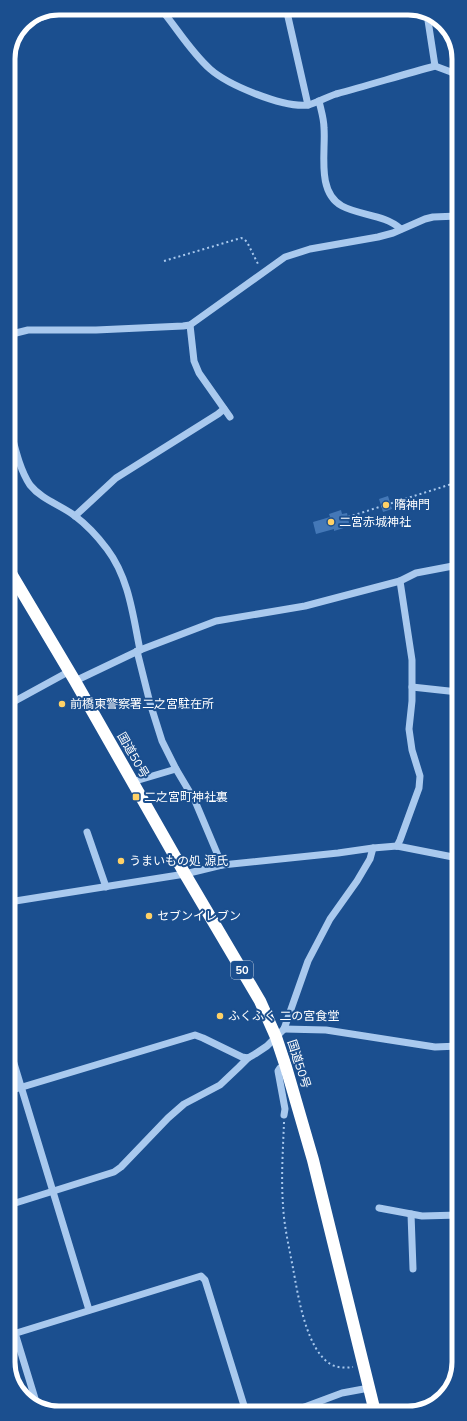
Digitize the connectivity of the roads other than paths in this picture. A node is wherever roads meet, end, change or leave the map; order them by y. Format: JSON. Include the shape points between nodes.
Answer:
{"nodes":[{"id":1,"x":166,"y":15,"type":"edge"},
{"id":2,"x":288,"y":15,"type":"edge"},
{"id":3,"x":428,"y":20,"type":"edge"},
{"id":4,"x":435,"y":66,"type":"junction"},
{"id":5,"x":452,"y":73,"type":"edge"},
{"id":6,"x":319,"y":101,"type":"junction"},
{"id":7,"x":308,"y":105,"type":"junction"},
{"id":8,"x":452,"y":216,"type":"edge"},
{"id":9,"x":401,"y":229,"type":"junction"},
{"id":10,"x":190,"y":325,"type":"junction"},
{"id":11,"x":15,"y":333,"type":"edge"},
{"id":12,"x":224,"y":409,"type":"junction"},
{"id":13,"x":230,"y":417,"type":"dead end"},
{"id":14,"x":15,"y":446,"type":"edge"},
{"id":15,"x":75,"y":516,"type":"junction"},
{"id":16,"x":452,"y":566,"type":"edge"},
{"id":17,"x":15,"y":580,"type":"edge"},
{"id":18,"x":400,"y":581,"type":"junction"},
{"id":19,"x":139,"y":651,"type":"junction"},
{"id":20,"x":72,"y":676,"type":"junction"},
{"id":21,"x":412,"y":687,"type":"junction"},
{"id":22,"x":452,"y":691,"type":"edge"},
{"id":23,"x":15,"y":701,"type":"edge"},
{"id":24,"x":176,"y":769,"type":"junction"},
{"id":25,"x":132,"y":782,"type":"junction"},
{"id":26,"x":87,"y":832,"type":"dead end"},
{"id":27,"x":397,"y":846,"type":"junction"},
{"id":28,"x":373,"y":848,"type":"junction"},
{"id":29,"x":452,"y":857,"type":"edge"},
{"id":30,"x":222,"y":865,"type":"junction"},
{"id":31,"x":185,"y":874,"type":"junction"},
{"id":32,"x":106,"y":887,"type":"junction"},
{"id":33,"x":15,"y":901,"type":"edge"},
{"id":34,"x":280,"y":1033,"type":"junction"},
{"id":35,"x":452,"y":1046,"type":"edge"},
{"id":36,"x":248,"y":1058,"type":"junction"},
{"id":37,"x":15,"y":1066,"type":"edge"},
{"id":38,"x":286,"y":1067,"type":"junction"},
{"id":39,"x":22,"y":1088,"type":"junction"},
{"id":40,"x":15,"y":1090,"type":"edge"},
{"id":41,"x":284,"y":1115,"type":"road end"},
{"id":42,"x":53,"y":1191,"type":"junction"},
{"id":43,"x":15,"y":1203,"type":"edge"},
{"id":44,"x":379,"y":1208,"type":"dead end"},
{"id":45,"x":411,"y":1214,"type":"junction"},
{"id":46,"x":452,"y":1215,"type":"edge"},
{"id":47,"x":413,"y":1269,"type":"dead end"},
{"id":48,"x":89,"y":1310,"type":"junction"},
{"id":49,"x":15,"y":1333,"type":"edge"},
{"id":50,"x":15,"y":1343,"type":"edge"},
{"id":51,"x":369,"y":1388,"type":"junction"},
{"id":52,"x":35,"y":1399,"type":"edge"},
{"id":53,"x":244,"y":1406,"type":"edge"},
{"id":54,"x":307,"y":1406,"type":"edge"},
{"id":55,"x":374,"y":1406,"type":"edge"}],
"edges":[{"from":1,"to":7,"type":"street","via":[[202,61],[220,77],[272,100]]},
{"from":2,"to":7,"type":"street"},
{"from":3,"to":4,"type":"street"},
{"from":4,"to":5,"type":"street"},
{"from":4,"to":6,"type":"street"},
{"from":6,"to":7,"type":"street"},
{"from":6,"to":9,"type":"street","via":[[324,129],[324,172],[332,196],[340,205],[391,221]]},
{"from":8,"to":9,"type":"street","via":[[433,217]]},
{"from":9,"to":10,"type":"street","via":[[378,237],[325,246],[286,257]]},
{"from":10,"to":11,"type":"street","via":[[96,330],[28,330]]},
{"from":10,"to":12,"type":"street","via":[[196,367]]},
{"from":12,"to":13,"type":"street"},
{"from":12,"to":15,"type":"street","via":[[116,478]]},
{"from":14,"to":15,"type":"street","via":[[31,485],[41,495]]},
{"from":15,"to":19,"type":"street","via":[[99,540],[118,569],[129,596]]},
{"from":16,"to":18,"type":"street","via":[[416,573]]},
{"from":17,"to":20,"type":"highway","name":"国道50号","number":"50"},
{"from":18,"to":19,"type":"street","via":[[305,606],[216,621]]},
{"from":18,"to":21,"type":"street","via":[[412,660]]},
{"from":19,"to":20,"type":"street"},
{"from":19,"to":24,"type":"street","via":[[150,703],[162,741]]},
{"from":20,"to":23,"type":"street"},
{"from":20,"to":25,"type":"highway","name":"国道50号","number":"50"},
{"from":21,"to":22,"type":"street"},
{"from":21,"to":27,"type":"street","via":[[410,729],[412,750],[420,776],[419,788]]},
{"from":24,"to":25,"type":"street"},
{"from":24,"to":30,"type":"street","via":[[195,801]]},
{"from":25,"to":31,"type":"highway","name":"国道50号","number":"50"},
{"from":26,"to":32,"type":"street"},
{"from":27,"to":28,"type":"street"},
{"from":27,"to":29,"type":"street"},
{"from":28,"to":30,"type":"street"},
{"from":28,"to":34,"type":"street","via":[[367,864],[330,919],[308,961]]},
{"from":30,"to":31,"type":"street"},
{"from":31,"to":32,"type":"street"},
{"from":31,"to":34,"type":"highway","name":"国道50号","number":"50"},
{"from":32,"to":33,"type":"street"},
{"from":34,"to":35,"type":"street","via":[[326,1030],[435,1047]]},
{"from":34,"to":36,"type":"street","via":[[267,1046]]},
{"from":34,"to":38,"type":"highway","name":"国道50号","number":"50"},
{"from":36,"to":39,"type":"street","via":[[195,1035]]},
{"from":36,"to":42,"type":"street","via":[[220,1085],[184,1104],[114,1172]]},
{"from":37,"to":39,"type":"street"},
{"from":38,"to":41,"type":"street","via":[[278,1071]]},
{"from":38,"to":51,"type":"highway","name":"国道50号","number":"50","via":[[313,1160]]},
{"from":39,"to":40,"type":"street"},
{"from":39,"to":42,"type":"street"},
{"from":42,"to":43,"type":"street"},
{"from":42,"to":48,"type":"street"},
{"from":44,"to":45,"type":"street"},
{"from":45,"to":46,"type":"street"},
{"from":45,"to":47,"type":"street"},
{"from":48,"to":49,"type":"street"},
{"from":48,"to":53,"type":"street","via":[[201,1276],[205,1280]]},
{"from":50,"to":52,"type":"street"},
{"from":51,"to":54,"type":"street","via":[[342,1393]]},
{"from":51,"to":55,"type":"highway","name":"国道50号","number":"50"}]}
